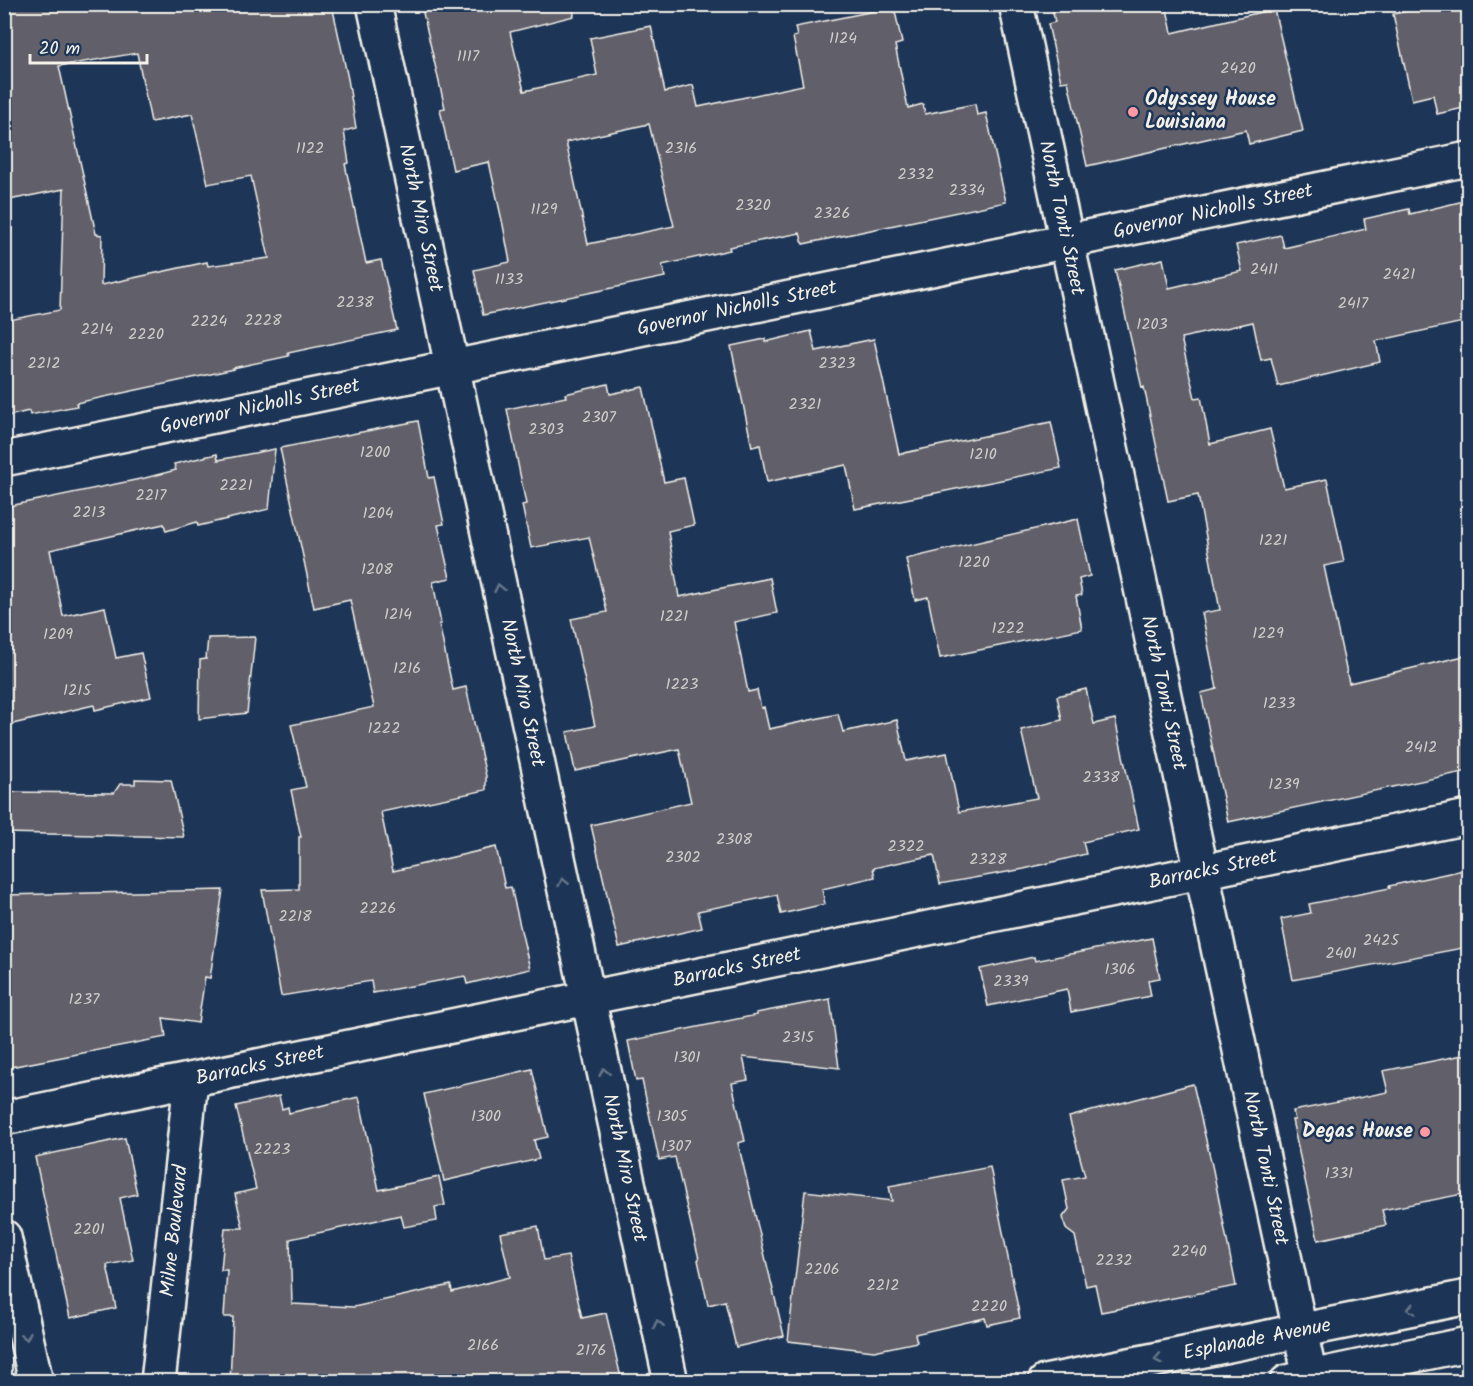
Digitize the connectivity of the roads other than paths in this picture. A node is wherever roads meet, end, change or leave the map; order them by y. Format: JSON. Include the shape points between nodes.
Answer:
{"nodes":[{"id":1,"x":374,"y":4,"type":"edge"},
{"id":2,"x":1016,"y":4,"type":"edge"},
{"id":3,"x":1468,"y":159,"type":"edge"},
{"id":4,"x":1066,"y":242,"type":"junction"},
{"id":5,"x":452,"y":367,"type":"junction"},
{"id":6,"x":4,"y":459,"type":"edge"},
{"id":7,"x":1468,"y":817,"type":"edge"},
{"id":8,"x":1202,"y":872,"type":"junction"},
{"id":9,"x":588,"y":998,"type":"junction"},
{"id":10,"x":191,"y":1080,"type":"junction"},
{"id":11,"x":4,"y":1118,"type":"edge"},
{"id":12,"x":4,"y":1237,"type":"edge"},
{"id":13,"x":1468,"y":1297,"type":"edge"},
{"id":14,"x":1300,"y":1331,"type":"junction"},
{"id":15,"x":1468,"y":1344,"type":"edge"},
{"id":16,"x":1303,"y":1380,"type":"edge"},
{"id":17,"x":36,"y":1382,"type":"edge"},
{"id":18,"x":158,"y":1382,"type":"edge"},
{"id":19,"x":671,"y":1382,"type":"edge"},
{"id":20,"x":1045,"y":1382,"type":"edge"}],
"edges":[{"from":1,"to":5,"type":"street","name":"North Miro Street"},
{"from":2,"to":4,"type":"street","name":"North Tonti Street"},
{"from":3,"to":4,"type":"street","name":"Governor Nicholls Street"},
{"from":4,"to":5,"type":"street","name":"Governor Nicholls Street"},
{"from":4,"to":8,"type":"street","name":"North Tonti Street"},
{"from":5,"to":6,"type":"street","name":"Governor Nicholls Street"},
{"from":9,"to":5,"type":"street","name":"North Miro Street","one_way":true},
{"from":7,"to":8,"type":"street","name":"Barracks Street"},
{"from":8,"to":9,"type":"street","name":"Barracks Street"},
{"from":8,"to":14,"type":"street","name":"North Tonti Street"},
{"from":9,"to":10,"type":"street","name":"Barracks Street"},
{"from":19,"to":9,"type":"street","name":"North Miro Street","one_way":true},
{"from":10,"to":11,"type":"street","name":"Barracks Street"},
{"from":10,"to":18,"type":"street","name":"Milne Boulevard"},
{"from":12,"to":17,"type":"street","one_way":true},
{"from":13,"to":14,"type":"street","name":"Esplanade Avenue","one_way":true},
{"from":14,"to":16,"type":"street","name":"North Tonti Street"},
{"from":14,"to":20,"type":"street","name":"Esplanade Avenue","one_way":true},
{"from":15,"to":16,"type":"street"}]}
